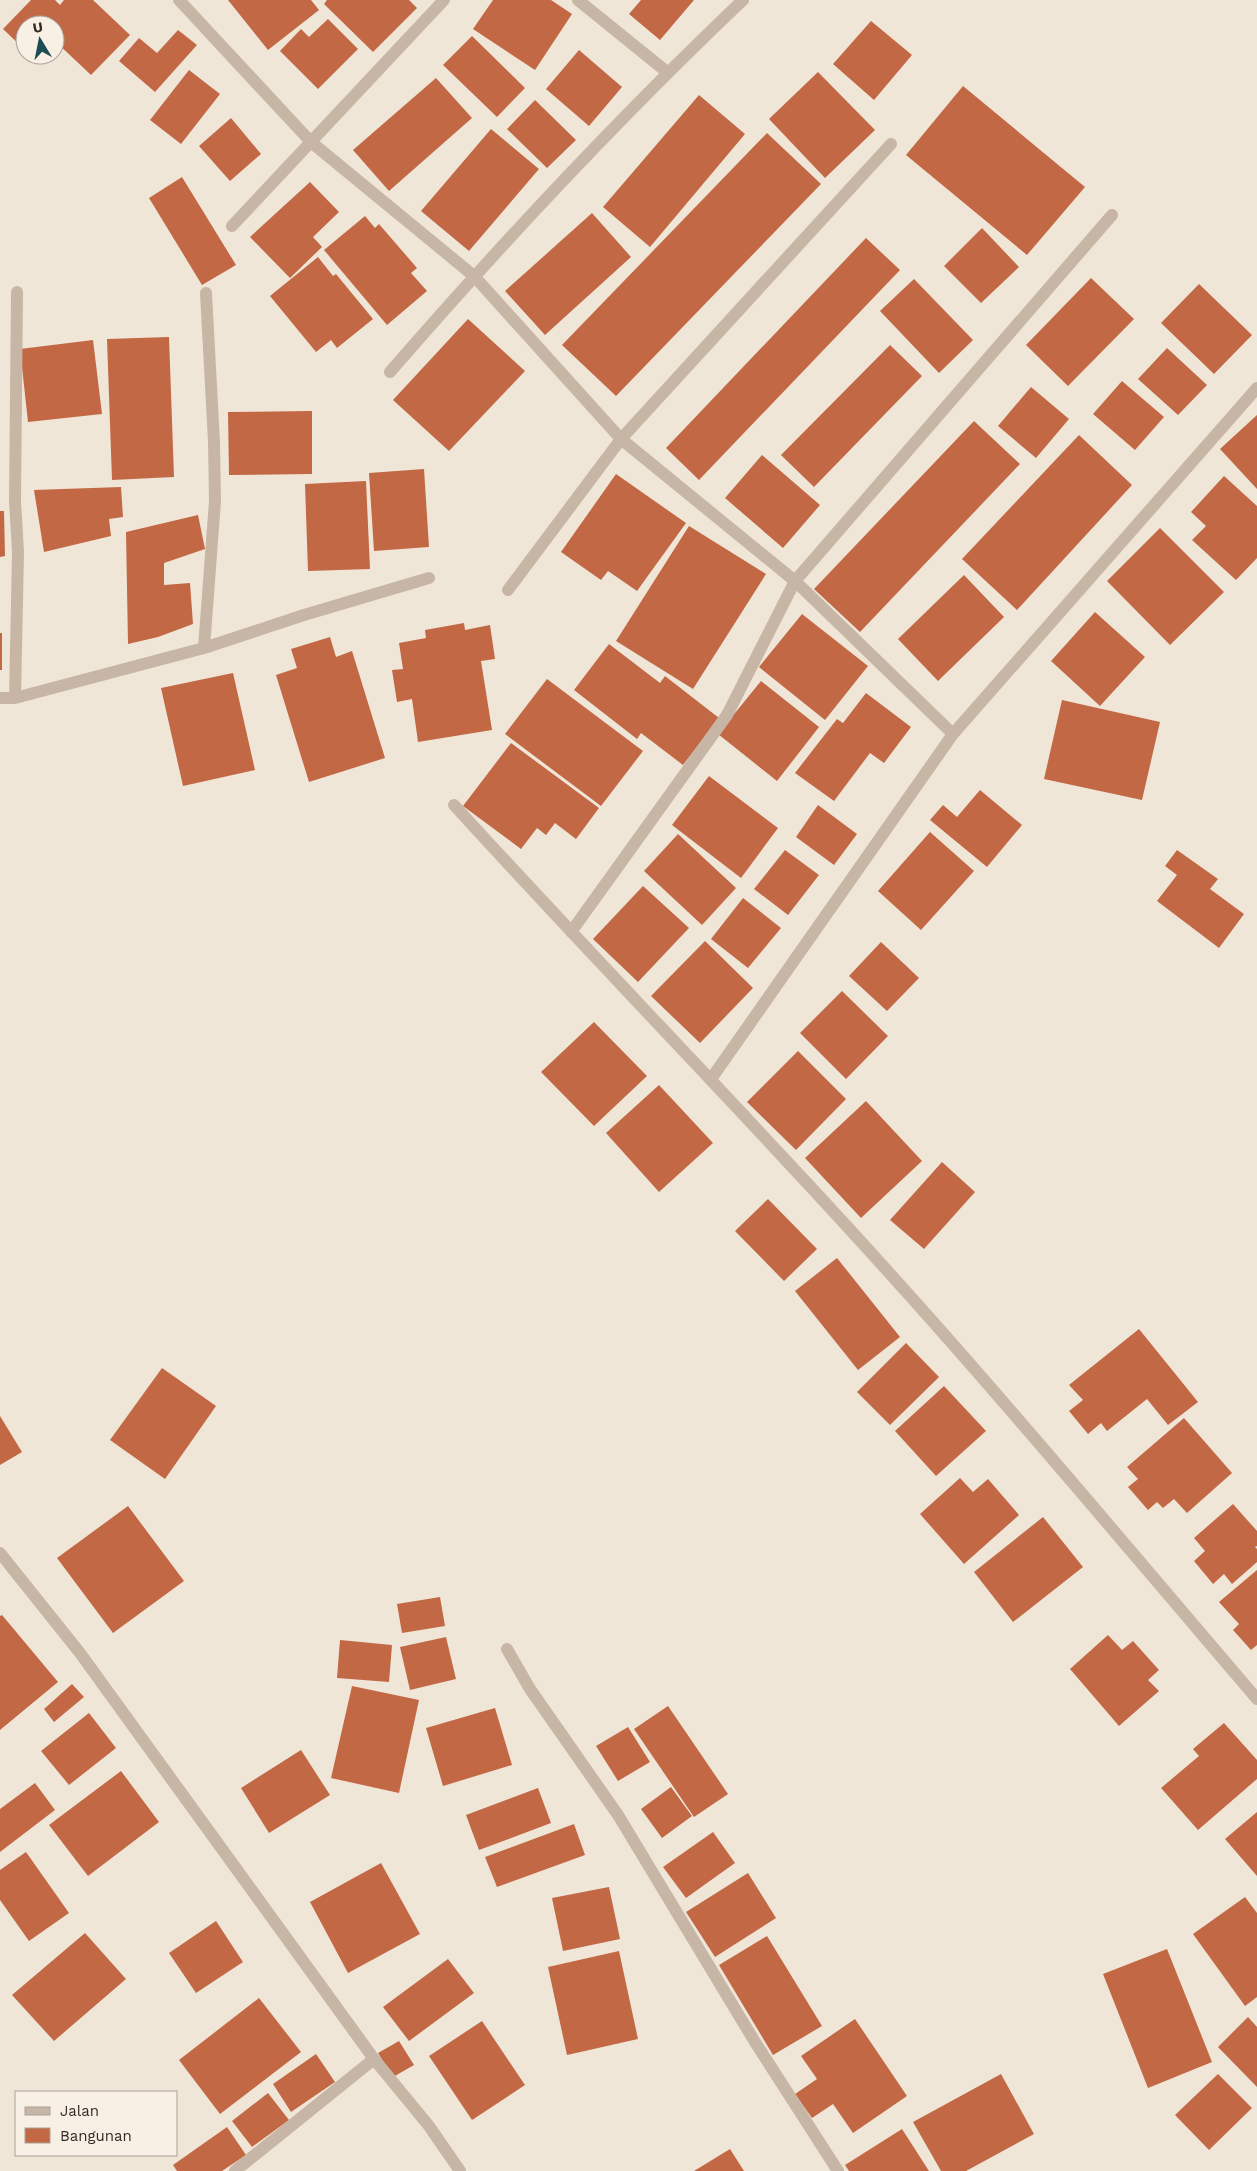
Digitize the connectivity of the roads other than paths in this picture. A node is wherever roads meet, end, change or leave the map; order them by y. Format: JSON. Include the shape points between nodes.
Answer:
{"nodes":[{"id":1,"x":179,"y":0,"type":"edge"},
{"id":2,"x":444,"y":0,"type":"edge"},
{"id":3,"x":578,"y":0,"type":"edge"},
{"id":4,"x":743,"y":0,"type":"edge"},
{"id":5,"x":667,"y":72,"type":"junction"},
{"id":6,"x":311,"y":142,"type":"junction"},
{"id":7,"x":891,"y":144,"type":"dead end"},
{"id":8,"x":1112,"y":215,"type":"dead end"},
{"id":9,"x":232,"y":226,"type":"dead end"},
{"id":10,"x":474,"y":276,"type":"junction"},
{"id":11,"x":17,"y":292,"type":"dead end"},
{"id":12,"x":206,"y":293,"type":"dead end"},
{"id":13,"x":390,"y":372,"type":"dead end"},
{"id":14,"x":1257,"y":388,"type":"edge"},
{"id":15,"x":621,"y":439,"type":"junction"},
{"id":16,"x":429,"y":578,"type":"dead end"},
{"id":17,"x":795,"y":581,"type":"junction"},
{"id":18,"x":508,"y":590,"type":"dead end"},
{"id":19,"x":204,"y":648,"type":"junction"},
{"id":20,"x":0,"y":698,"type":"edge"},
{"id":21,"x":15,"y":698,"type":"junction"},
{"id":22,"x":954,"y":734,"type":"junction"},
{"id":23,"x":454,"y":805,"type":"dead end"},
{"id":24,"x":571,"y":932,"type":"junction"},
{"id":25,"x":711,"y":1079,"type":"junction"},
{"id":26,"x":0,"y":1553,"type":"edge"},
{"id":27,"x":507,"y":1649,"type":"dead end"},
{"id":28,"x":1257,"y":1699,"type":"edge"},
{"id":29,"x":374,"y":2059,"type":"junction"},
{"id":30,"x":235,"y":2171,"type":"edge"},
{"id":31,"x":460,"y":2171,"type":"edge"},
{"id":32,"x":838,"y":2171,"type":"edge"}],
"edges":[{"from":1,"to":6,"type":"street"},
{"from":2,"to":6,"type":"street"},
{"from":3,"to":5,"type":"street"},
{"from":4,"to":5,"type":"street"},
{"from":5,"to":10,"type":"street"},
{"from":6,"to":9,"type":"street"},
{"from":6,"to":10,"type":"street"},
{"from":7,"to":15,"type":"street"},
{"from":8,"to":17,"type":"street"},
{"from":10,"to":13,"type":"street"},
{"from":10,"to":15,"type":"street"},
{"from":11,"to":21,"type":"street"},
{"from":12,"to":19,"type":"street","via":[[215,501]]},
{"from":14,"to":22,"type":"street"},
{"from":15,"to":17,"type":"street"},
{"from":15,"to":18,"type":"street"},
{"from":16,"to":19,"type":"street"},
{"from":17,"to":22,"type":"street"},
{"from":17,"to":24,"type":"street","via":[[727,715]]},
{"from":19,"to":21,"type":"street"},
{"from":20,"to":21,"type":"street"},
{"from":22,"to":25,"type":"street"},
{"from":23,"to":24,"type":"street"},
{"from":24,"to":25,"type":"street"},
{"from":25,"to":28,"type":"street","via":[[950,1340]]},
{"from":26,"to":29,"type":"street","via":[[80,1653]]},
{"from":27,"to":32,"type":"street","via":[[530,1689],[618,1815],[755,2042]]},
{"from":29,"to":30,"type":"street"},
{"from":29,"to":31,"type":"street","via":[[429,2126]]}]}
